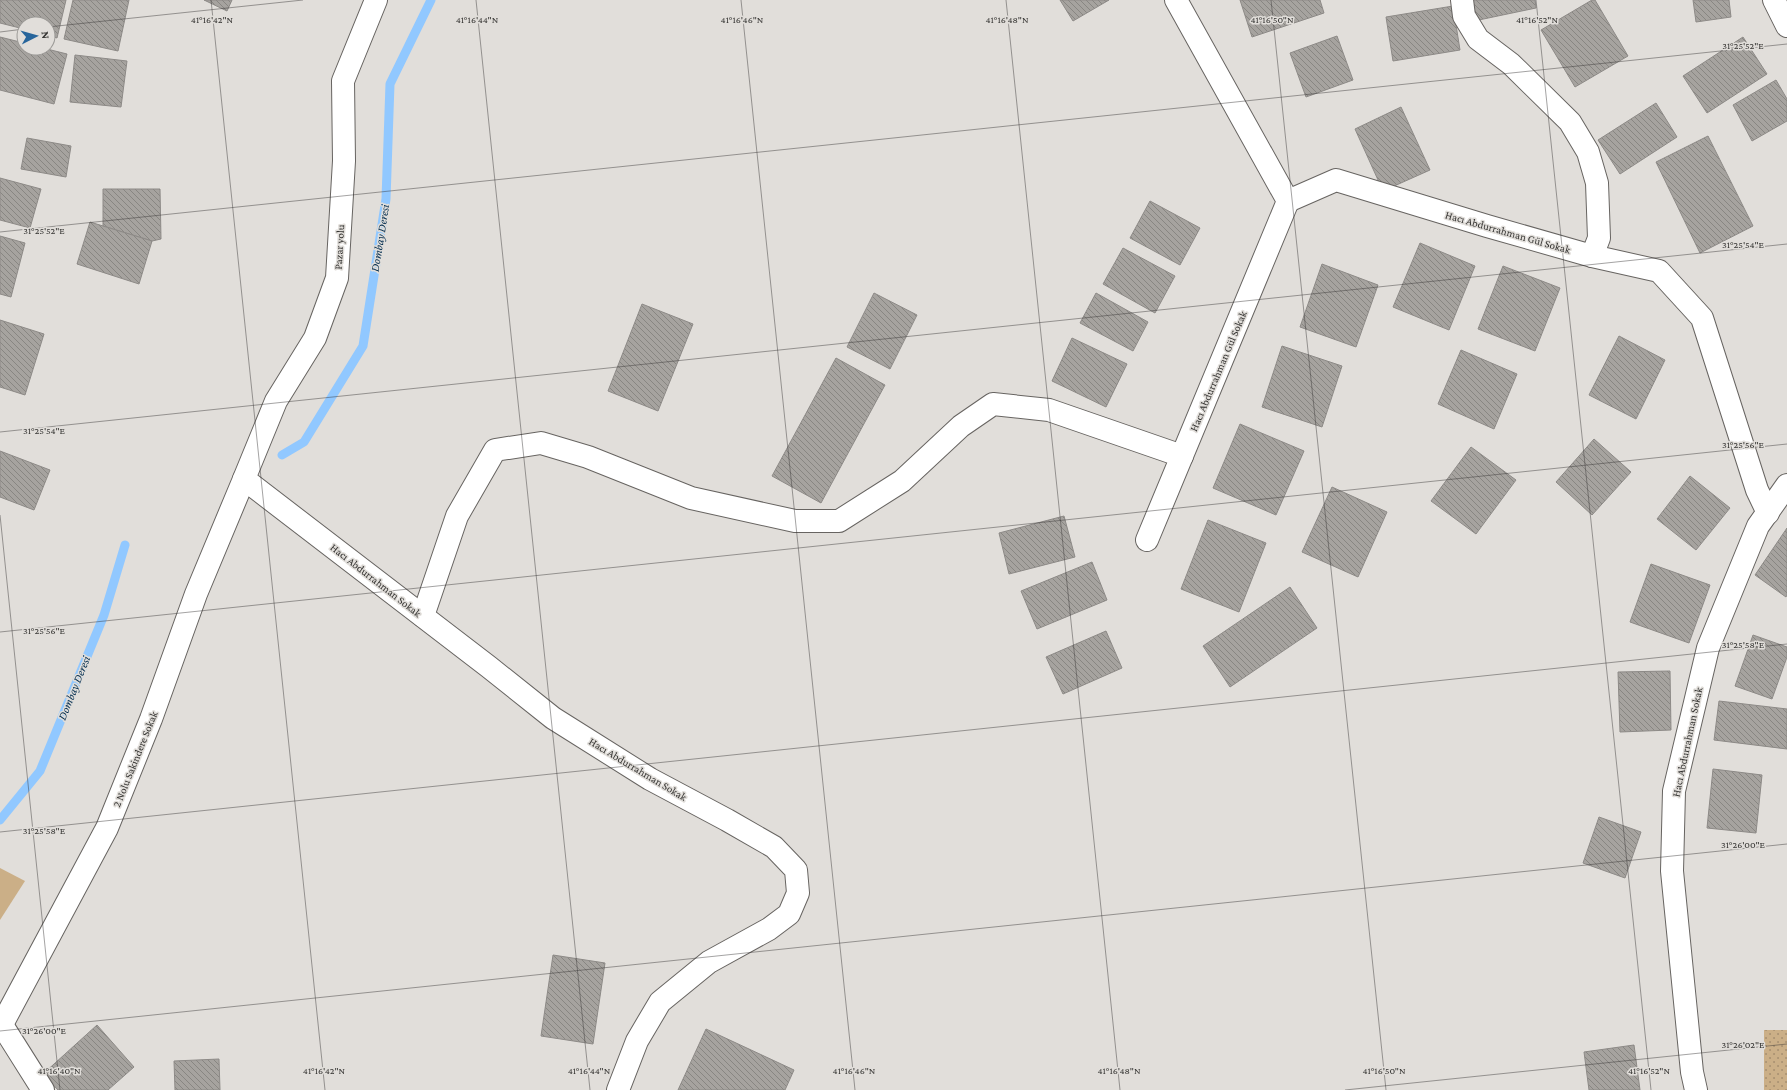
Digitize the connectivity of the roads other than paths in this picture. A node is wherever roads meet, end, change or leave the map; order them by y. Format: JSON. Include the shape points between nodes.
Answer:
{"nodes":[{"id":1,"x":376,"y":0,"type":"edge"},
{"id":2,"x":1176,"y":0,"type":"edge"},
{"id":3,"x":1462,"y":0,"type":"edge"},
{"id":4,"x":1774,"y":0,"type":"edge"},
{"id":5,"x":1787,"y":26,"type":"edge"},
{"id":6,"x":1288,"y":201,"type":"junction"},
{"id":7,"x":1592,"y":256,"type":"junction"},
{"id":8,"x":1182,"y":456,"type":"junction"},
{"id":9,"x":244,"y":479,"type":"junction"},
{"id":10,"x":1787,"y":485,"type":"edge"},
{"id":11,"x":1768,"y":513,"type":"junction"},
{"id":12,"x":1147,"y":540,"type":"dead end"},
{"id":13,"x":423,"y":616,"type":"junction"},
{"id":14,"x":1,"y":1026,"type":"edge"},
{"id":15,"x":43,"y":1090,"type":"edge"},
{"id":16,"x":618,"y":1090,"type":"edge"},
{"id":17,"x":1696,"y":1090,"type":"edge"}],
"edges":[{"from":1,"to":9,"type":"street","name":"Pazar yolu","via":[[343,81],[344,161],[337,278],[315,338],[276,401]]},
{"from":2,"to":6,"type":"street"},
{"from":3,"to":7,"type":"street","via":[[1464,16],[1478,39],[1511,64],[1570,122],[1588,152],[1597,183],[1599,238]]},
{"from":4,"to":5,"type":"street"},
{"from":6,"to":7,"type":"street","name":"Hacı Abdurrahman Gül Sokak","via":[[1336,180]]},
{"from":6,"to":8,"type":"street","name":"Hacı Abdurrahman Gül Sokak"},
{"from":7,"to":11,"type":"street","name":"Hacı Abdurrahman Gül Sokak","via":[[1659,271],[1702,318],[1757,490]]},
{"from":8,"to":12,"type":"street","name":"Hacı Abdurrahman Gül Sokak"},
{"from":8,"to":13,"type":"street","via":[[1048,410],[993,404],[962,426],[902,481],[839,521],[795,521],[691,498],[588,457],[541,443],[495,450],[457,516]]},
{"from":9,"to":13,"type":"street","name":"Hacı Abdurrahman Sokak"},
{"from":9,"to":14,"type":"street","name":"2 Nolu Sakindere Sokak","via":[[196,594],[151,719],[107,828]]},
{"from":10,"to":11,"type":"street","name":"Hacı Abdurrahman Sokak"},
{"from":11,"to":17,"type":"street","name":"Hacı Abdurrahman Sokak","via":[[1758,526],[1708,648],[1674,791],[1672,872],[1692,1072]]},
{"from":13,"to":16,"type":"street","name":"Hacı Abdurrahman Sokak","via":[[553,718],[650,779],[774,848],[796,870],[798,893],[789,914],[769,929],[709,962],[660,1002],[637,1041]]},
{"from":14,"to":15,"type":"street"}]}
